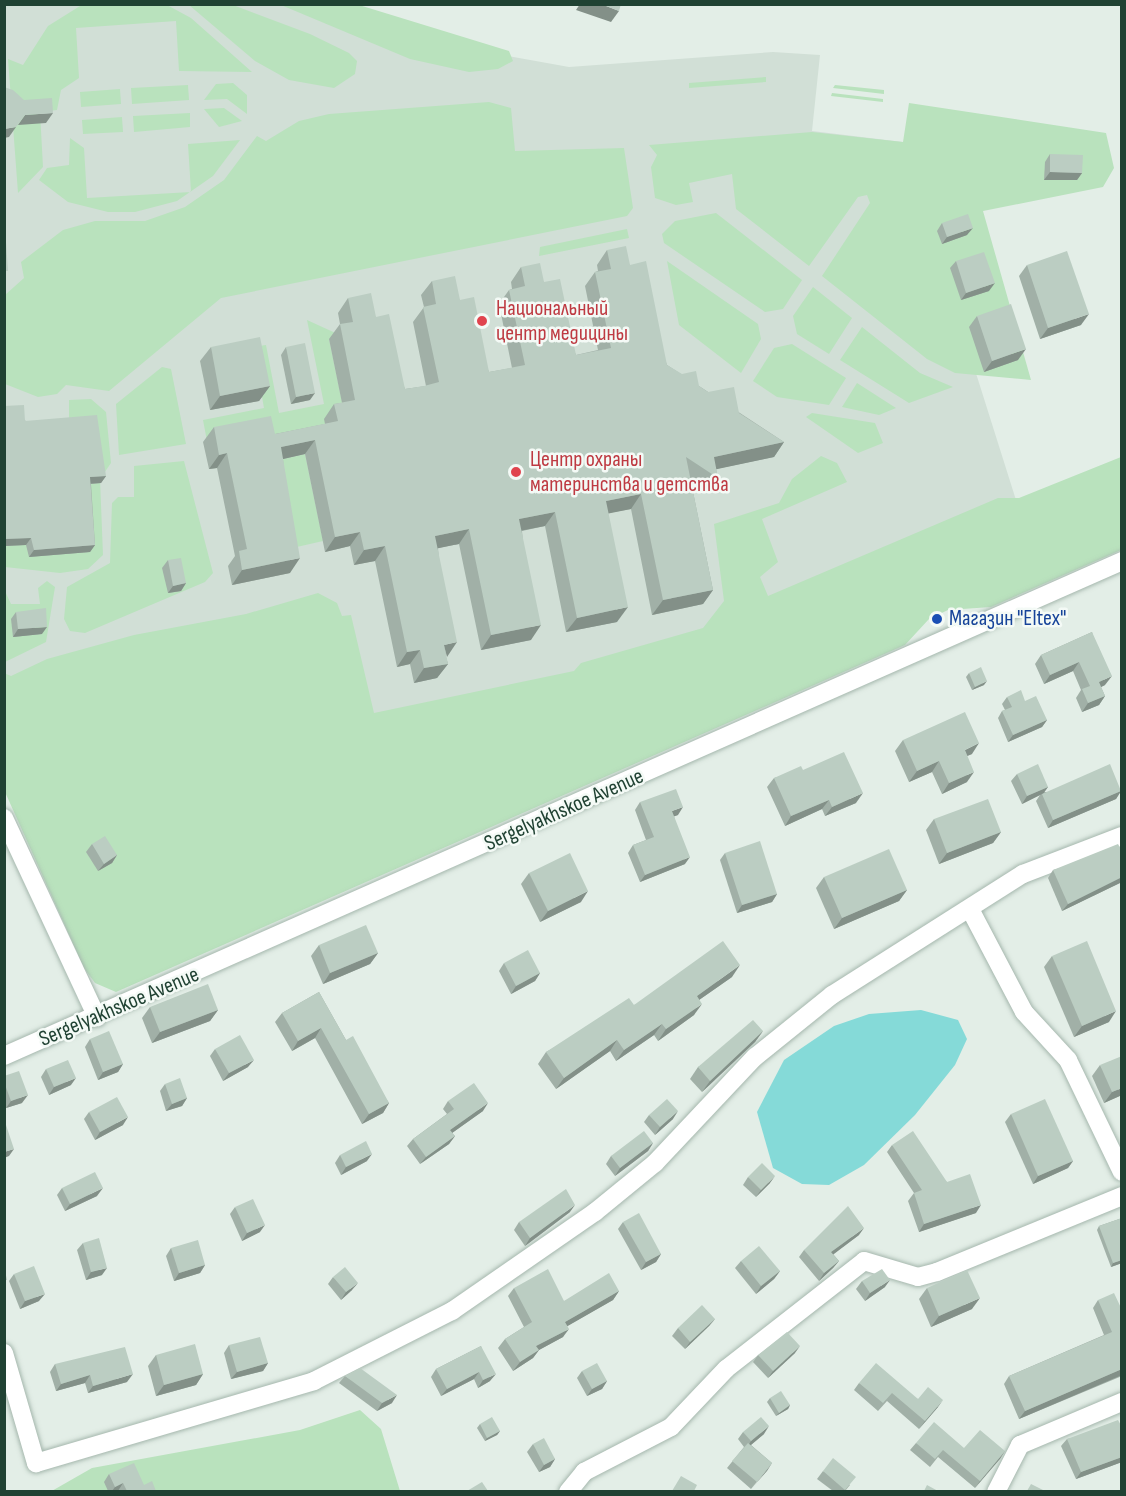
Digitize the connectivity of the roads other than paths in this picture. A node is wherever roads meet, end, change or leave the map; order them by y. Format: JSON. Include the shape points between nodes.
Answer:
{"nodes":[{"id":1,"x":1122,"y":561,"type":"edge"},
{"id":2,"x":4,"y":818,"type":"edge"},
{"id":3,"x":1122,"y":836,"type":"edge"},
{"id":4,"x":971,"y":911,"type":"junction"},
{"id":5,"x":97,"y":1017,"type":"junction"},
{"id":6,"x":4,"y":1056,"type":"edge"},
{"id":7,"x":1122,"y":1172,"type":"edge"},
{"id":8,"x":1122,"y":1196,"type":"edge"},
{"id":9,"x":4,"y":1353,"type":"edge"},
{"id":10,"x":1122,"y":1402,"type":"edge"},
{"id":11,"x":568,"y":1491,"type":"edge"},
{"id":12,"x":996,"y":1491,"type":"edge"}],
"edges":[{"from":1,"to":5,"type":"street","name":"Sergelyakhskoe Avenue"},
{"from":2,"to":5,"type":"street"},
{"from":3,"to":4,"type":"street","via":[[1023,874]]},
{"from":4,"to":7,"type":"street","via":[[1024,1012],[1068,1060]]},
{"from":4,"to":9,"type":"street","via":[[795,1023],[655,1163],[595,1212],[452,1311],[314,1381],[36,1463]]},
{"from":5,"to":6,"type":"street","name":"Sergelyakhskoe Avenue"},
{"from":8,"to":11,"type":"street","via":[[937,1272],[918,1276],[864,1261],[726,1369],[671,1427],[584,1472]]},
{"from":10,"to":12,"type":"street","via":[[1020,1445]]}]}
